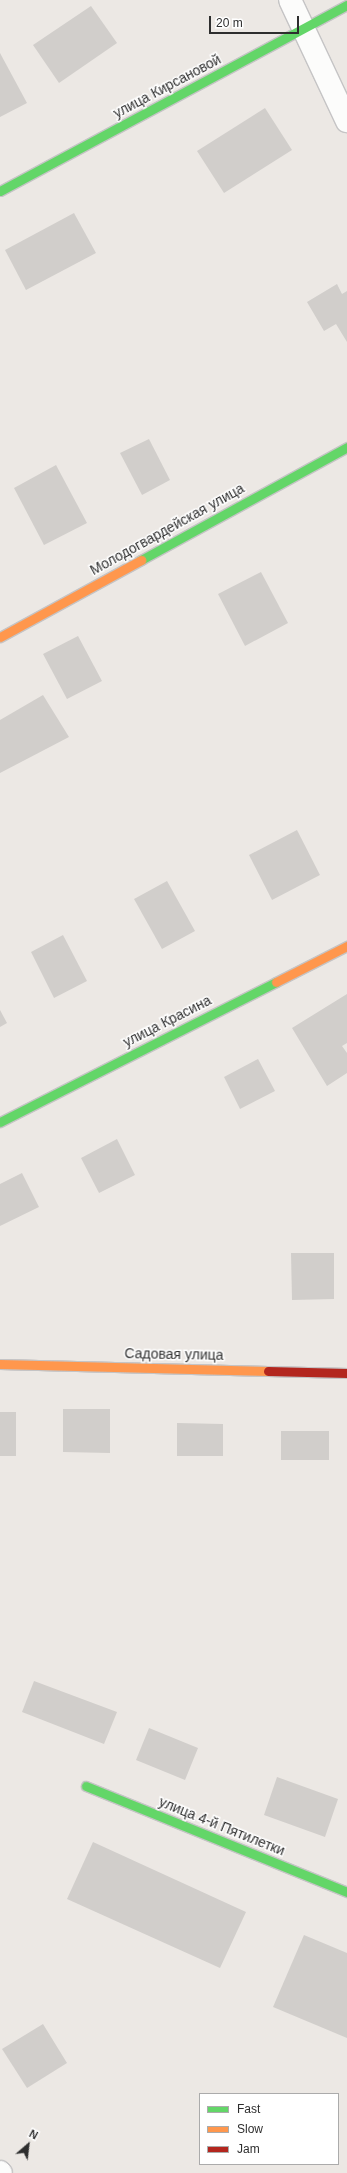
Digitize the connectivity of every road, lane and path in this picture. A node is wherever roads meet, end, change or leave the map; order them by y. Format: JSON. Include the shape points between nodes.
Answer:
{"nodes":[{"id":1,"x":290,"y":0,"type":"edge"},
{"id":2,"x":347,"y":5,"type":"edge"},
{"id":3,"x":304,"y":30,"type":"junction"},
{"id":4,"x":347,"y":121,"type":"edge"},
{"id":5,"x":0,"y":191,"type":"edge"},
{"id":6,"x":347,"y":447,"type":"edge"},
{"id":7,"x":0,"y":637,"type":"edge"},
{"id":8,"x":347,"y":946,"type":"edge"},
{"id":9,"x":0,"y":1122,"type":"edge"},
{"id":10,"x":0,"y":1364,"type":"edge"},
{"id":11,"x":347,"y":1373,"type":"edge"},
{"id":12,"x":86,"y":1786,"type":"dead end"},
{"id":13,"x":347,"y":1892,"type":"edge"}],
"edges":[{"from":1,"to":3,"type":"street"},
{"from":2,"to":3,"type":"street","name":"улица Кирсановой"},
{"from":3,"to":4,"type":"street"},
{"from":3,"to":5,"type":"street","name":"улица Кирсановой"},
{"from":6,"to":7,"type":"street","name":"Молодогвардейская улица"},
{"from":8,"to":9,"type":"street","name":"улица Красина"},
{"from":10,"to":11,"type":"street","name":"Садовая улица"},
{"from":12,"to":13,"type":"street","name":"улица 4-й Пятилетки"}]}
